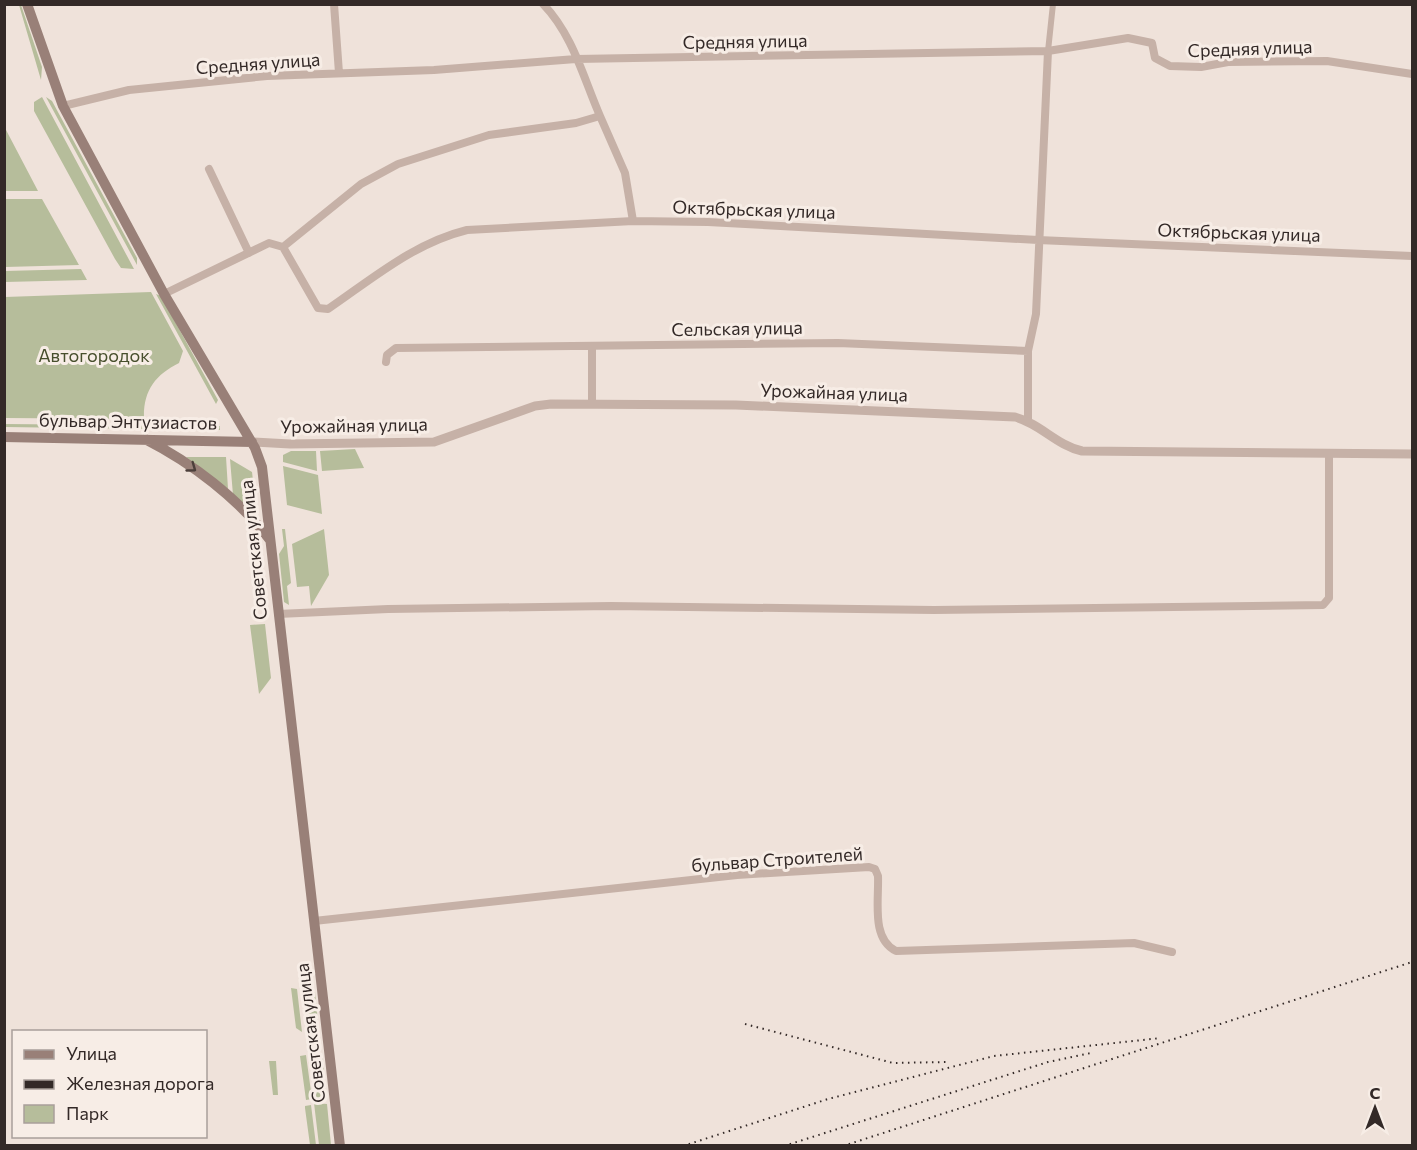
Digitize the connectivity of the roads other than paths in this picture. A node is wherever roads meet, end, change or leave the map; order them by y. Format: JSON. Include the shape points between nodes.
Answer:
{"nodes":[{"id":1,"x":27,"y":4,"type":"edge"},
{"id":2,"x":334,"y":4,"type":"edge"},
{"id":3,"x":543,"y":4,"type":"edge"},
{"id":4,"x":1053,"y":4,"type":"edge"},
{"id":5,"x":1048,"y":51,"type":"junction"},
{"id":6,"x":576,"y":59,"type":"junction"},
{"id":7,"x":339,"y":73,"type":"junction"},
{"id":8,"x":1413,"y":74,"type":"edge"},
{"id":9,"x":63,"y":106,"type":"junction"},
{"id":10,"x":600,"y":116,"type":"junction"},
{"id":11,"x":209,"y":169,"type":"dead end"},
{"id":12,"x":633,"y":221,"type":"junction"},
{"id":13,"x":1038,"y":240,"type":"junction"},
{"id":14,"x":283,"y":247,"type":"junction"},
{"id":15,"x":249,"y":253,"type":"junction"},
{"id":16,"x":1413,"y":256,"type":"edge"},
{"id":17,"x":164,"y":294,"type":"junction"},
{"id":18,"x":592,"y":346,"type":"junction"},
{"id":19,"x":1028,"y":351,"type":"junction"},
{"id":20,"x":386,"y":362,"type":"dead end"},
{"id":21,"x":592,"y":404,"type":"junction"},
{"id":22,"x":1028,"y":420,"type":"junction"},
{"id":23,"x":4,"y":437,"type":"edge"},
{"id":24,"x":142,"y":438,"type":"junction"},
{"id":25,"x":252,"y":442,"type":"junction"},
{"id":26,"x":1329,"y":454,"type":"junction"},
{"id":27,"x":1413,"y":454,"type":"edge"},
{"id":28,"x":270,"y":540,"type":"junction"},
{"id":29,"x":278,"y":614,"type":"junction"},
{"id":30,"x":314,"y":921,"type":"junction"},
{"id":31,"x":1172,"y":952,"type":"dead end"},
{"id":32,"x":340,"y":1146,"type":"edge"}],
"edges":[{"from":1,"to":9,"type":"main road","name":"Советская улица"},
{"from":2,"to":7,"type":"street"},
{"from":3,"to":6,"type":"street","via":[[570,39]]},
{"from":4,"to":5,"type":"street"},
{"from":5,"to":6,"type":"street","name":"Средняя улица"},
{"from":5,"to":8,"type":"street","name":"Средняя улица","via":[[1128,38],[1152,43],[1155,58],[1170,66],[1327,61]]},
{"from":5,"to":13,"type":"street"},
{"from":6,"to":7,"type":"street","name":"Средняя улица"},
{"from":6,"to":10,"type":"street"},
{"from":7,"to":9,"type":"street","name":"Средняя улица","via":[[129,90]]},
{"from":9,"to":17,"type":"main road","name":"Советская улица"},
{"from":10,"to":12,"type":"street","via":[[625,173]]},
{"from":10,"to":14,"type":"street","via":[[489,135],[398,164],[361,184]]},
{"from":11,"to":15,"type":"street"},
{"from":12,"to":13,"type":"street","name":"Октябрьская улица","via":[[825,227]]},
{"from":12,"to":14,"type":"street","name":"Октябрьская улица","via":[[467,230],[446,236],[397,261],[328,309],[318,308]]},
{"from":13,"to":16,"type":"street","name":"Октябрьская улица"},
{"from":13,"to":19,"type":"street","via":[[1036,314]]},
{"from":14,"to":15,"type":"street","via":[[269,243]]},
{"from":15,"to":17,"type":"street"},
{"from":17,"to":25,"type":"main road","name":"Советская улица"},
{"from":18,"to":19,"type":"street","name":"Сельская улица","via":[[838,343]]},
{"from":18,"to":20,"type":"street","name":"Сельская улица","via":[[396,348],[387,355]]},
{"from":18,"to":21,"type":"street"},
{"from":19,"to":22,"type":"street"},
{"from":21,"to":22,"type":"street","name":"Урожайная улица","via":[[736,405]]},
{"from":21,"to":25,"type":"street","name":"Урожайная улица","via":[[535,406],[434,442]]},
{"from":22,"to":26,"type":"street","via":[[1055,441],[1082,451]]},
{"from":23,"to":24,"type":"main road","name":"бульвар Энтузиастов"},
{"from":24,"to":25,"type":"main road","name":"бульвар Энтузиастов"},
{"from":24,"to":28,"type":"main road","one_way":true,"via":[[198,472],[248,513]]},
{"from":25,"to":28,"type":"main road","name":"Советская улица","via":[[262,467]]},
{"from":26,"to":27,"type":"street"},
{"from":26,"to":29,"type":"street","via":[[1329,598],[1323,605],[934,610],[611,606]]},
{"from":28,"to":29,"type":"main road","name":"Советская улица"},
{"from":29,"to":30,"type":"main road","name":"Советская улица"},
{"from":30,"to":31,"type":"street","name":"бульвар Строителей","via":[[737,875],[869,867],[878,876],[880,937],[896,951],[1134,943]]},
{"from":30,"to":32,"type":"main road","name":"Советская улица"}]}
